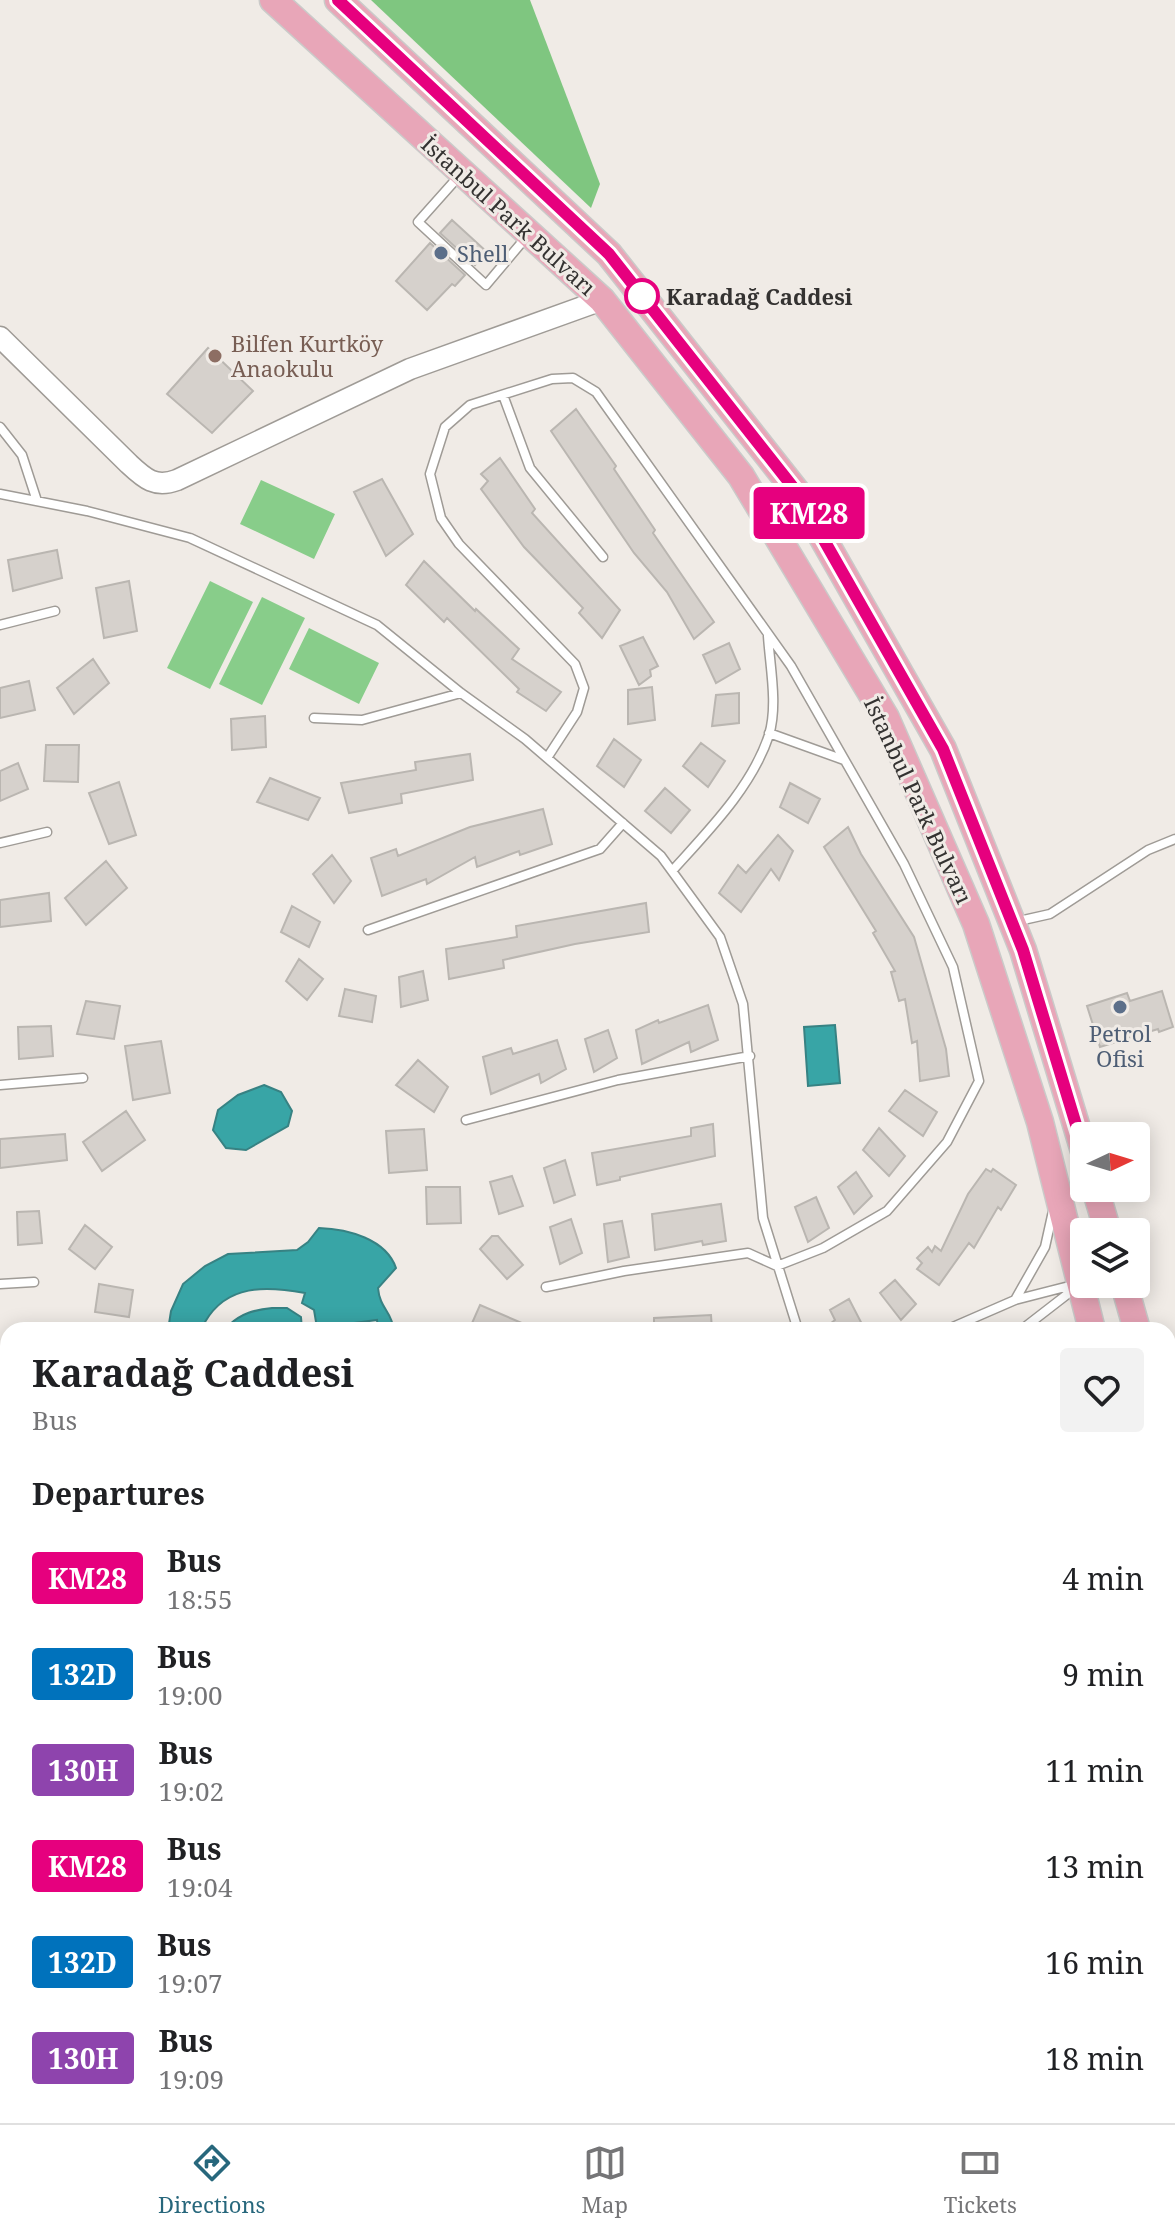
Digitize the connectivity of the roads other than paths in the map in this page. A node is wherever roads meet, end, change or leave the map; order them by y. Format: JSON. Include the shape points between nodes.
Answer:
{"nodes":[{"id":1,"x":273,"y":0,"type":"edge"},
{"id":2,"x":338,"y":0,"type":"edge"},
{"id":3,"x":462,"y":173,"type":"junction"},
{"id":4,"x":529,"y":234,"type":"junction"},
{"id":5,"x":602,"y":300,"type":"junction"},
{"id":6,"x":0,"y":337,"type":"edge"},
{"id":7,"x":503,"y":395,"type":"junction"},
{"id":8,"x":0,"y":427,"type":"edge"},
{"id":9,"x":0,"y":494,"type":"edge"},
{"id":10,"x":37,"y":501,"type":"junction"},
{"id":11,"x":603,"y":557,"type":"dead end"},
{"id":12,"x":55,"y":611,"type":"dead end"},
{"id":13,"x":0,"y":625,"type":"edge"},
{"id":14,"x":767,"y":633,"type":"junction"},
{"id":15,"x":461,"y":693,"type":"junction"},
{"id":16,"x":314,"y":718,"type":"dead end"},
{"id":17,"x":769,"y":733,"type":"junction"},
{"id":18,"x":547,"y":758,"type":"junction"},
{"id":19,"x":845,"y":760,"type":"junction"},
{"id":20,"x":623,"y":823,"type":"junction"},
{"id":21,"x":47,"y":832,"type":"dead end"},
{"id":22,"x":1175,"y":839,"type":"edge"},
{"id":23,"x":0,"y":843,"type":"edge"},
{"id":24,"x":672,"y":871,"type":"junction"},
{"id":25,"x":1012,"y":922,"type":"junction"},
{"id":26,"x":368,"y":930,"type":"dead end"},
{"id":27,"x":750,"y":1056,"type":"junction"},
{"id":28,"x":83,"y":1078,"type":"dead end"},
{"id":29,"x":0,"y":1085,"type":"edge"},
{"id":30,"x":466,"y":1120,"type":"dead end"},
{"id":31,"x":1075,"y":1122,"type":"edge"},
{"id":32,"x":1057,"y":1191,"type":"junction"},
{"id":33,"x":1070,"y":1237,"type":"edge"},
{"id":34,"x":777,"y":1266,"type":"junction"},
{"id":35,"x":34,"y":1282,"type":"dead end"},
{"id":36,"x":0,"y":1284,"type":"edge"},
{"id":37,"x":1070,"y":1286,"type":"edge"},
{"id":38,"x":546,"y":1287,"type":"dead end"},
{"id":39,"x":1070,"y":1292,"type":"edge"},
{"id":40,"x":1086,"y":1298,"type":"edge"},
{"id":41,"x":1128,"y":1298,"type":"edge"},
{"id":42,"x":1015,"y":1300,"type":"junction"},
{"id":43,"x":795,"y":1322,"type":"edge"},
{"id":44,"x":964,"y":1322,"type":"edge"},
{"id":45,"x":1029,"y":1322,"type":"edge"},
{"id":46,"x":1090,"y":1322,"type":"edge"},
{"id":47,"x":1135,"y":1322,"type":"edge"}],
"edges":[{"from":1,"to":3,"type":"highway","name":"İstanbul Park Bulvarı"},
{"from":2,"to":25,"type":"highway","name":"İstanbul Park Bulvarı","via":[[609,254],[796,491],[943,749]]},
{"from":3,"to":4,"type":"highway","name":"İstanbul Park Bulvarı"},
{"from":3,"to":4,"type":"lane","via":[[418,222],[486,285]]},
{"from":4,"to":5,"type":"highway","name":"İstanbul Park Bulvarı"},
{"from":5,"to":6,"type":"street","via":[[410,369],[161,484],[136,471]]},
{"from":5,"to":32,"type":"highway","name":"İstanbul Park Bulvarı","via":[[741,476],[886,718],[976,924]]},
{"from":7,"to":11,"type":"lane","via":[[530,468]]},
{"from":7,"to":14,"type":"lane","via":[[573,378],[596,392]]},
{"from":7,"to":18,"type":"lane","via":[[470,405],[445,427],[430,474],[441,518],[459,544],[575,664],[584,688],[577,712]]},
{"from":8,"to":10,"type":"lane","via":[[22,455]]},
{"from":9,"to":10,"type":"lane"},
{"from":10,"to":15,"type":"lane","via":[[190,538],[377,625]]},
{"from":12,"to":13,"type":"lane"},
{"from":14,"to":17,"type":"lane"},
{"from":14,"to":19,"type":"lane"},
{"from":15,"to":16,"type":"lane","via":[[362,720]]},
{"from":15,"to":18,"type":"lane"},
{"from":17,"to":19,"type":"lane"},
{"from":17,"to":24,"type":"lane","via":[[751,773]]},
{"from":18,"to":20,"type":"lane"},
{"from":19,"to":34,"type":"lane","via":[[904,864],[953,967],[979,1081],[947,1142],[887,1211],[823,1248]]},
{"from":20,"to":24,"type":"lane"},
{"from":20,"to":26,"type":"lane","via":[[600,849]]},
{"from":21,"to":23,"type":"lane"},
{"from":22,"to":25,"type":"lane","via":[[1148,850],[1050,914]]},
{"from":24,"to":27,"type":"lane","via":[[720,937],[743,1004]]},
{"from":25,"to":31,"type":"highway","name":"İstanbul Park Bulvarı"},
{"from":27,"to":30,"type":"lane","via":[[618,1080]]},
{"from":27,"to":34,"type":"lane","via":[[763,1218]]},
{"from":28,"to":29,"type":"lane"},
{"from":32,"to":33,"type":"highway","name":"İstanbul Park Bulvarı"},
{"from":32,"to":42,"type":"lane","via":[[1045,1247]]},
{"from":34,"to":38,"type":"lane","via":[[748,1253]]},
{"from":34,"to":43,"type":"lane"},
{"from":35,"to":36,"type":"lane"},
{"from":37,"to":42,"type":"lane"},
{"from":39,"to":45,"type":"lane"},
{"from":40,"to":46,"type":"highway","name":"İstanbul Park Bulvarı"},
{"from":41,"to":47,"type":"highway"},
{"from":42,"to":44,"type":"lane"}]}
